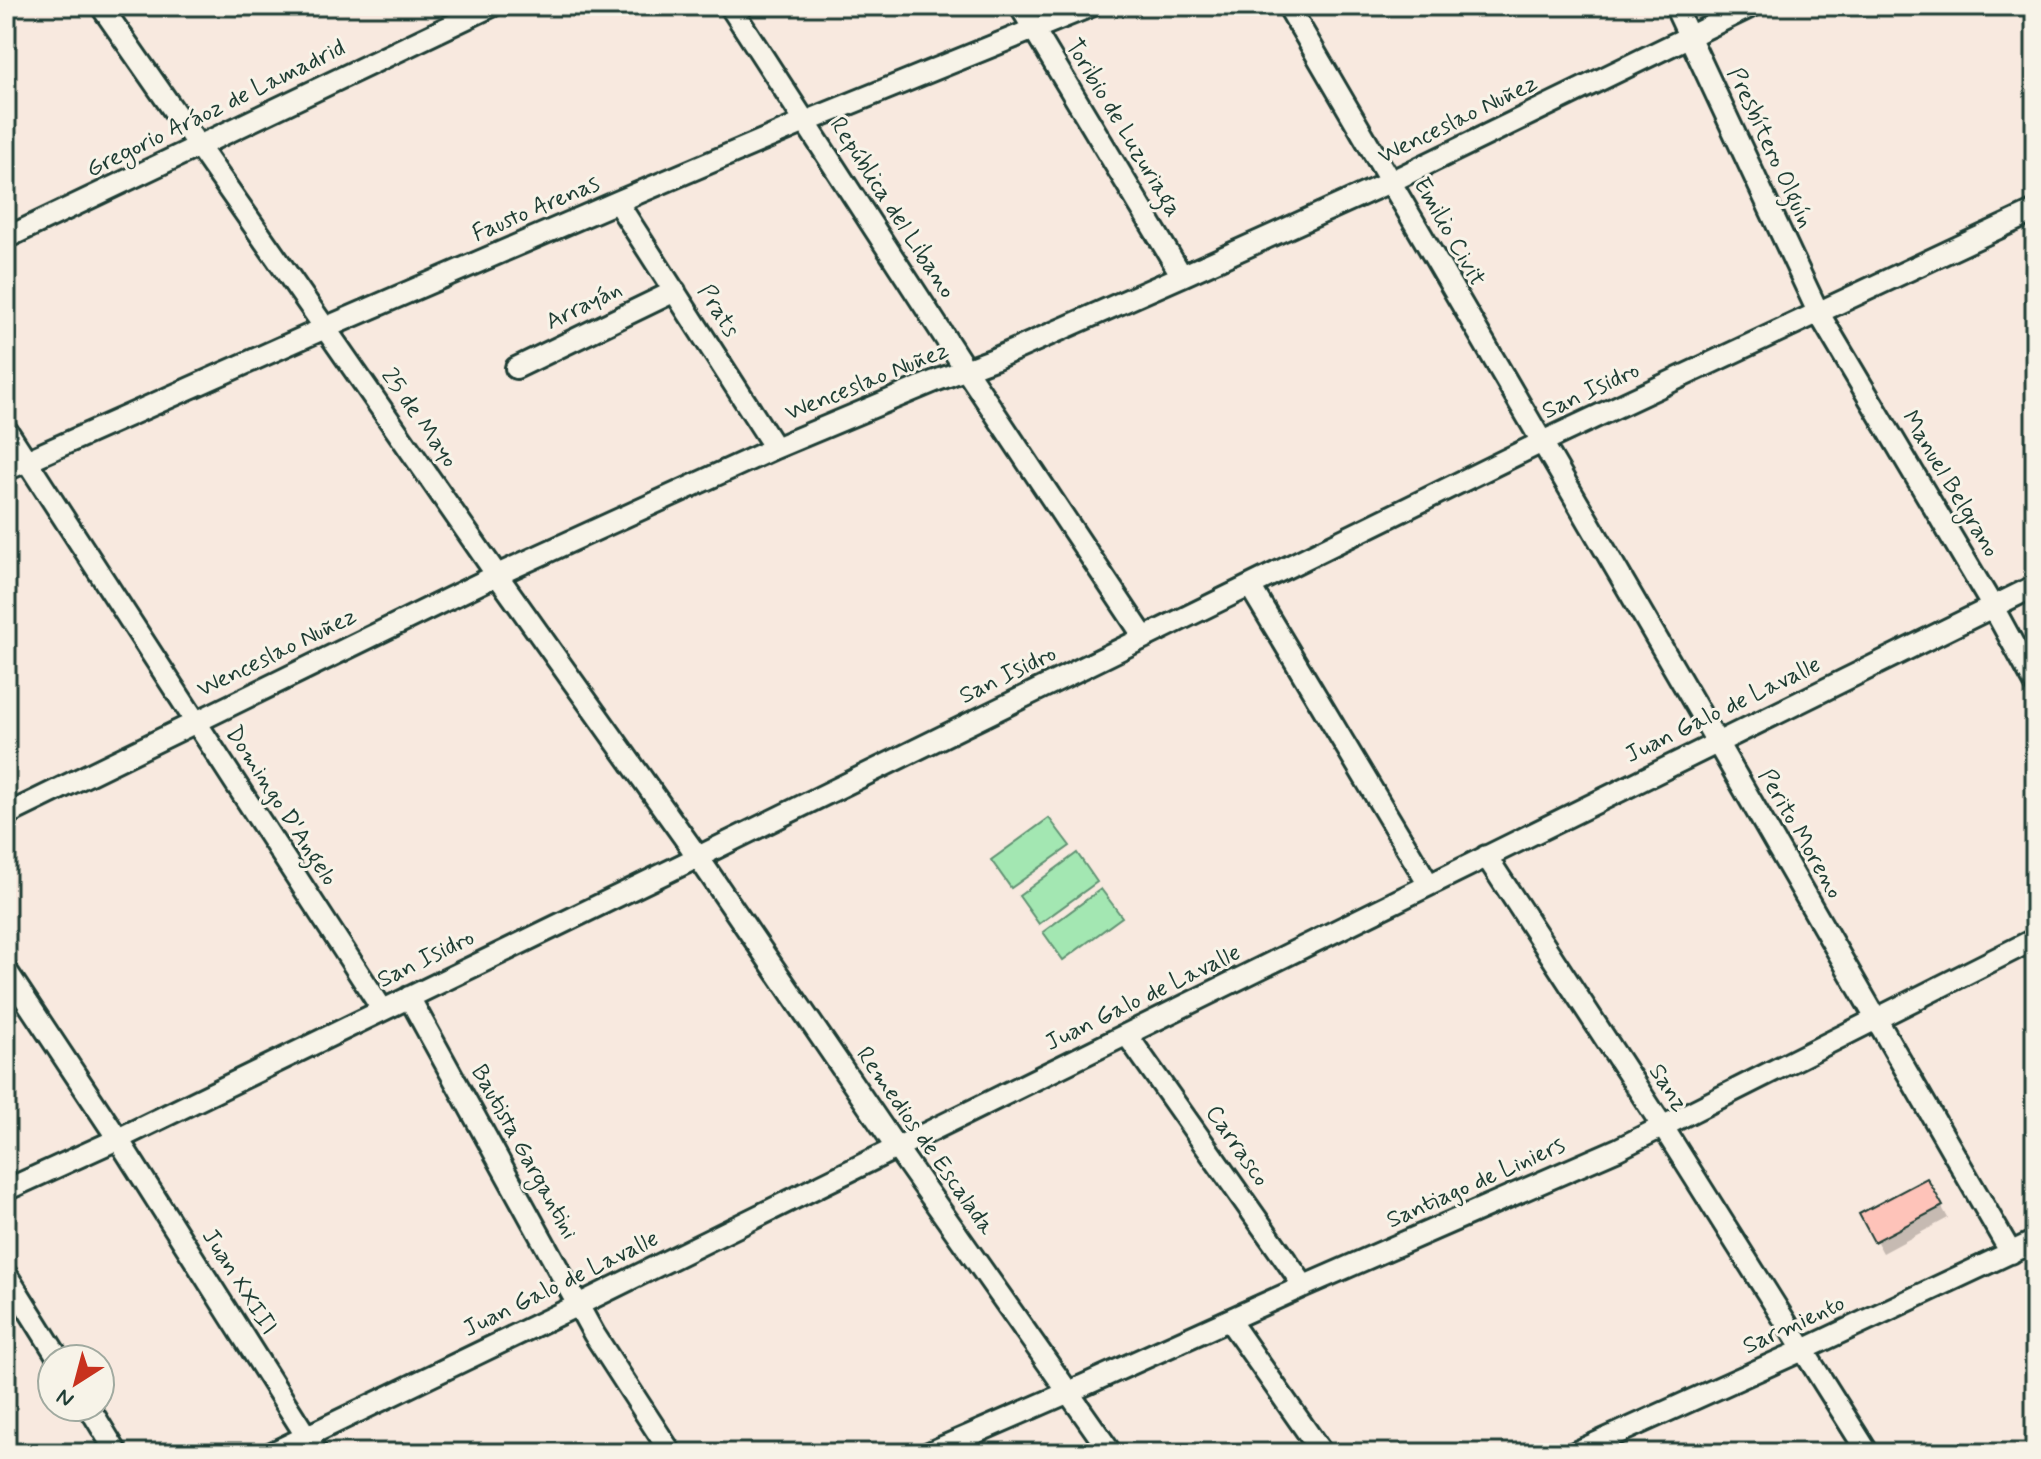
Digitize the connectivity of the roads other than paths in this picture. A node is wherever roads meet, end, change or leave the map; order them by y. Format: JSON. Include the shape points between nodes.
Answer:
{"nodes":[{"id":1,"x":101,"y":6,"type":"edge"},
{"id":2,"x":492,"y":6,"type":"edge"},
{"id":3,"x":730,"y":6,"type":"edge"},
{"id":4,"x":1020,"y":6,"type":"edge"},
{"id":5,"x":1091,"y":6,"type":"edge"},
{"id":6,"x":1288,"y":6,"type":"edge"},
{"id":7,"x":1675,"y":6,"type":"edge"},
{"id":8,"x":1752,"y":6,"type":"edge"},
{"id":9,"x":1034,"y":30,"type":"junction"},
{"id":10,"x":1689,"y":36,"type":"junction"},
{"id":11,"x":805,"y":122,"type":"junction"},
{"id":12,"x":197,"y":146,"type":"junction"},
{"id":13,"x":1390,"y":182,"type":"junction"},
{"id":14,"x":617,"y":202,"type":"junction"},
{"id":15,"x":2035,"y":211,"type":"edge"},
{"id":16,"x":6,"y":238,"type":"edge"},
{"id":17,"x":1182,"y":276,"type":"junction"},
{"id":18,"x":675,"y":291,"type":"junction"},
{"id":19,"x":1818,"y":312,"type":"junction"},
{"id":20,"x":325,"y":328,"type":"junction"},
{"id":21,"x":516,"y":368,"type":"dead end"},
{"id":22,"x":966,"y":370,"type":"junction"},
{"id":23,"x":6,"y":429,"type":"edge"},
{"id":24,"x":1542,"y":442,"type":"junction"},
{"id":25,"x":775,"y":448,"type":"junction"},
{"id":26,"x":26,"y":461,"type":"junction"},
{"id":27,"x":6,"y":470,"type":"edge"},
{"id":28,"x":497,"y":575,"type":"junction"},
{"id":29,"x":1250,"y":586,"type":"junction"},
{"id":30,"x":2035,"y":586,"type":"edge"},
{"id":31,"x":1993,"y":607,"type":"junction"},
{"id":32,"x":1144,"y":637,"type":"junction"},
{"id":33,"x":2035,"y":684,"type":"edge"},
{"id":34,"x":196,"y":722,"type":"junction"},
{"id":35,"x":1717,"y":742,"type":"junction"},
{"id":36,"x":6,"y":815,"type":"edge"},
{"id":37,"x":1486,"y":856,"type":"junction"},
{"id":38,"x":698,"y":857,"type":"junction"},
{"id":39,"x":1429,"y":885,"type":"junction"},
{"id":40,"x":2035,"y":939,"type":"edge"},
{"id":41,"x":6,"y":970,"type":"edge"},
{"id":42,"x":409,"y":997,"type":"junction"},
{"id":43,"x":382,"y":1009,"type":"junction"},
{"id":44,"x":1877,"y":1020,"type":"junction"},
{"id":45,"x":1127,"y":1035,"type":"junction"},
{"id":46,"x":1663,"y":1127,"type":"junction"},
{"id":47,"x":118,"y":1139,"type":"junction"},
{"id":48,"x":896,"y":1147,"type":"junction"},
{"id":49,"x":6,"y":1190,"type":"edge"},
{"id":50,"x":2035,"y":1241,"type":"edge"},
{"id":51,"x":2011,"y":1253,"type":"junction"},
{"id":52,"x":6,"y":1274,"type":"edge"},
{"id":53,"x":1304,"y":1286,"type":"junction"},
{"id":54,"x":578,"y":1305,"type":"junction"},
{"id":55,"x":1229,"y":1320,"type":"junction"},
{"id":56,"x":49,"y":1343,"type":"edge"},
{"id":57,"x":1803,"y":1350,"type":"junction"},
{"id":58,"x":1069,"y":1392,"type":"junction"},
{"id":59,"x":99,"y":1423,"type":"edge"},
{"id":60,"x":312,"y":1445,"type":"edge"},
{"id":61,"x":117,"y":1453,"type":"edge"},
{"id":62,"x":272,"y":1453,"type":"edge"},
{"id":63,"x":671,"y":1453,"type":"edge"},
{"id":64,"x":929,"y":1453,"type":"edge"},
{"id":65,"x":1111,"y":1453,"type":"edge"},
{"id":66,"x":1322,"y":1453,"type":"edge"},
{"id":67,"x":1574,"y":1453,"type":"edge"},
{"id":68,"x":1868,"y":1453,"type":"edge"}],
"edges":[{"from":1,"to":12,"type":"street","name":"25 de Mayo"},
{"from":2,"to":12,"type":"street","name":"Gregorio Aráoz de Lamadrid"},
{"from":3,"to":11,"type":"street","name":"República del Libano"},
{"from":4,"to":9,"type":"street","name":"Toribio de Luzuriaga"},
{"from":5,"to":9,"type":"street","name":"Fausto Arenas"},
{"from":6,"to":13,"type":"street","name":"Emilio Civit"},
{"from":7,"to":10,"type":"street","name":"Presbítero Olguín"},
{"from":8,"to":10,"type":"street","name":"Wenceslao Nuñez"},
{"from":9,"to":11,"type":"street","name":"Fausto Arenas"},
{"from":9,"to":17,"type":"street","name":"Toribio de Luzuriaga"},
{"from":10,"to":13,"type":"street","name":"Wenceslao Nuñez"},
{"from":10,"to":19,"type":"street","name":"Presbítero Olguín"},
{"from":11,"to":14,"type":"street","name":"Fausto Arenas"},
{"from":11,"to":22,"type":"street","name":"República del Libano"},
{"from":12,"to":16,"type":"street","name":"Gregorio Aráoz de Lamadrid"},
{"from":12,"to":20,"type":"street","name":"25 de Mayo"},
{"from":13,"to":17,"type":"street","name":"Wenceslao Nuñez"},
{"from":13,"to":24,"type":"street","name":"Emilio Civit"},
{"from":14,"to":18,"type":"street","name":"Prats"},
{"from":14,"to":20,"type":"street","name":"Fausto Arenas"},
{"from":15,"to":19,"type":"street","name":"San Isidro"},
{"from":17,"to":22,"type":"street","name":"Wenceslao Nuñez"},
{"from":18,"to":21,"type":"street","name":"Arrayán"},
{"from":18,"to":25,"type":"street","name":"Prats"},
{"from":19,"to":24,"type":"street","name":"San Isidro"},
{"from":19,"to":31,"type":"street","name":"Manuel Belgrano"},
{"from":20,"to":26,"type":"street","name":"Fausto Arenas"},
{"from":20,"to":28,"type":"street","name":"25 de Mayo"},
{"from":22,"to":25,"type":"street","name":"Wenceslao Nuñez"},
{"from":22,"to":32,"type":"street","name":"República del Libano"},
{"from":23,"to":26,"type":"street","name":"Domingo D'Angelo"},
{"from":24,"to":29,"type":"street","name":"San Isidro"},
{"from":24,"to":35,"type":"street","name":"Perito Moreno"},
{"from":25,"to":28,"type":"street","name":"Wenceslao Nuñez"},
{"from":26,"to":27,"type":"street","name":"Fausto Arenas"},
{"from":26,"to":34,"type":"street","name":"Domingo D'Angelo"},
{"from":28,"to":34,"type":"street","name":"Wenceslao Nuñez"},
{"from":28,"to":38,"type":"street","name":"25 de Mayo"},
{"from":29,"to":32,"type":"street","name":"San Isidro"},
{"from":29,"to":39,"type":"street"},
{"from":30,"to":31,"type":"street","name":"Juan Galo de Lavalle"},
{"from":31,"to":33,"type":"street","name":"Manuel Belgrano"},
{"from":31,"to":35,"type":"street","name":"Juan Galo de Lavalle"},
{"from":32,"to":38,"type":"street","name":"San Isidro"},
{"from":34,"to":36,"type":"street","name":"Wenceslao Nuñez"},
{"from":34,"to":43,"type":"street","name":"Domingo D'Angelo"},
{"from":35,"to":37,"type":"street","name":"Juan Galo de Lavalle"},
{"from":35,"to":44,"type":"street","name":"Perito Moreno"},
{"from":37,"to":39,"type":"street","name":"Juan Galo de Lavalle"},
{"from":37,"to":46,"type":"street","name":"Sanz"},
{"from":38,"to":42,"type":"street","name":"San Isidro"},
{"from":38,"to":48,"type":"street","name":"Remedios de Escalada"},
{"from":39,"to":45,"type":"street","name":"Juan Galo de Lavalle"},
{"from":40,"to":44,"type":"street","name":"Santiago de Liniers"},
{"from":41,"to":47,"type":"street","name":"Juan XXIII"},
{"from":42,"to":43,"type":"street","name":"San Isidro"},
{"from":42,"to":54,"type":"street","name":"Bautista Gargantini"},
{"from":43,"to":47,"type":"street","name":"San Isidro"},
{"from":44,"to":46,"type":"street","name":"Santiago de Liniers"},
{"from":44,"to":51,"type":"street","name":"Perito Moreno"},
{"from":45,"to":48,"type":"street","name":"Juan Galo de Lavalle"},
{"from":45,"to":53,"type":"street","name":"Carrasco"},
{"from":46,"to":53,"type":"street","name":"Santiago de Liniers"},
{"from":46,"to":57,"type":"street","name":"Sanz"},
{"from":47,"to":49,"type":"street","name":"San Isidro"},
{"from":47,"to":60,"type":"street","name":"Juan XXIII"},
{"from":48,"to":54,"type":"street","name":"Juan Galo de Lavalle"},
{"from":48,"to":58,"type":"street","name":"Remedios de Escalada"},
{"from":50,"to":51,"type":"street","name":"Sarmiento"},
{"from":51,"to":57,"type":"street","name":"Sarmiento"},
{"from":52,"to":56,"type":"street"},
{"from":53,"to":55,"type":"street","name":"Santiago de Liniers"},
{"from":54,"to":60,"type":"street","name":"Juan Galo de Lavalle"},
{"from":54,"to":63,"type":"street","name":"Bautista Gargantini"},
{"from":55,"to":58,"type":"street","name":"Santiago de Liniers"},
{"from":55,"to":66,"type":"street"},
{"from":57,"to":67,"type":"street","name":"Sarmiento"},
{"from":57,"to":68,"type":"street","name":"Sanz"},
{"from":58,"to":64,"type":"street","name":"Santiago de Liniers"},
{"from":58,"to":65,"type":"street","name":"Remedios de Escalada"},
{"from":59,"to":61,"type":"street"},
{"from":60,"to":62,"type":"street","name":"Juan Galo de Lavalle"}]}
